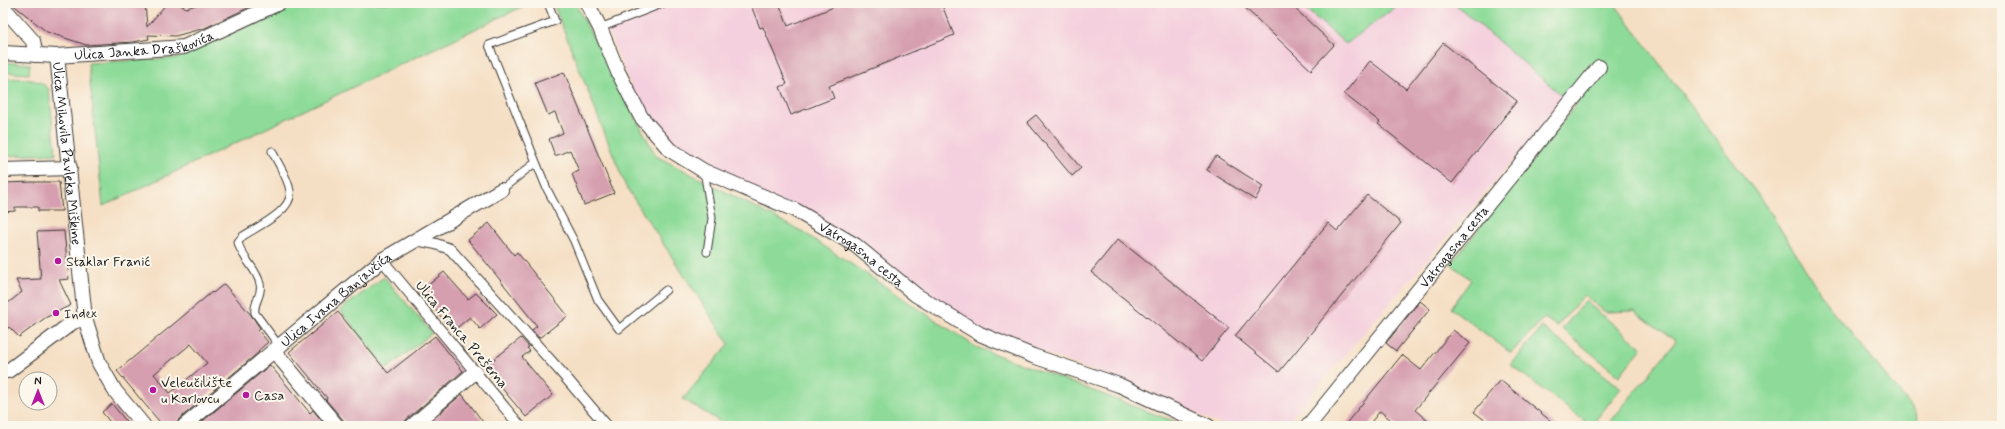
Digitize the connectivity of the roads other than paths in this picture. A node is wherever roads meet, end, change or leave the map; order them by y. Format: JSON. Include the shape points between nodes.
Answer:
{"nodes":[{"id":1,"x":279,"y":3,"type":"edge"},
{"id":2,"x":548,"y":3,"type":"edge"},
{"id":3,"x":588,"y":3,"type":"edge"},
{"id":4,"x":664,"y":3,"type":"edge"},
{"id":5,"x":3,"y":7,"type":"edge"},
{"id":6,"x":600,"y":28,"type":"junction"},
{"id":7,"x":3,"y":53,"type":"edge"},
{"id":8,"x":36,"y":55,"type":"junction"},
{"id":9,"x":57,"y":56,"type":"junction"},
{"id":10,"x":1599,"y":67,"type":"dead end"},
{"id":11,"x":272,"y":151,"type":"dead end"},
{"id":12,"x":536,"y":162,"type":"junction"},
{"id":13,"x":70,"y":168,"type":"junction"},
{"id":14,"x":3,"y":170,"type":"edge"},
{"id":15,"x":704,"y":171,"type":"junction"},
{"id":16,"x":501,"y":190,"type":"joint"},
{"id":17,"x":416,"y":240,"type":"junction"},
{"id":18,"x":707,"y":252,"type":"dead end"},
{"id":19,"x":382,"y":260,"type":"junction"},
{"id":20,"x":666,"y":290,"type":"dead end"},
{"id":21,"x":85,"y":318,"type":"junction"},
{"id":22,"x":277,"y":349,"type":"junction"},
{"id":23,"x":475,"y":372,"type":"junction"},
{"id":24,"x":6,"y":373,"type":"edge"},
{"id":25,"x":144,"y":426,"type":"edge"},
{"id":26,"x":184,"y":426,"type":"edge"},
{"id":27,"x":337,"y":426,"type":"edge"},
{"id":28,"x":412,"y":426,"type":"edge"},
{"id":29,"x":520,"y":426,"type":"edge"},
{"id":30,"x":607,"y":426,"type":"edge"},
{"id":31,"x":1208,"y":426,"type":"edge"},
{"id":32,"x":1308,"y":426,"type":"edge"}],
"edges":[{"from":1,"to":9,"type":"street","name":"Ulica Janka Draškovića","via":[[184,47]]},
{"from":2,"to":12,"type":"lane","via":[[555,21],[489,45]]},
{"from":3,"to":6,"type":"street","name":"Vatrogasna cesta"},
{"from":4,"to":6,"type":"lane"},
{"from":5,"to":8,"type":"street","via":[[27,33],[33,42]]},
{"from":6,"to":15,"type":"street","name":"Vatrogasna cesta","via":[[618,72],[641,117],[670,150]]},
{"from":7,"to":8,"type":"street","name":"Ulica Janka Draškovića"},
{"from":8,"to":9,"type":"street","name":"Ulica Janka Draškovića"},
{"from":9,"to":13,"type":"street","name":"Ulica Mihovila Pavleka Miškine"},
{"from":10,"to":32,"type":"street","name":"Vatrogasna cesta"},
{"from":11,"to":22,"type":"lane","via":[[291,192],[289,203],[238,242],[240,251],[260,281],[262,292],[254,306],[255,313]]},
{"from":12,"to":16,"type":"lane"},
{"from":12,"to":20,"type":"lane","via":[[598,300],[619,329]]},
{"from":13,"to":14,"type":"street"},
{"from":13,"to":21,"type":"street","name":"Ulica Mihovila Pavleka Miškine"},
{"from":15,"to":18,"type":"lane","via":[[712,218]]},
{"from":15,"to":31,"type":"street","name":"Vatrogasna cesta","via":[[802,214],[855,245],[916,295],[980,334],[1033,356],[1119,384]]},
{"from":16,"to":17,"type":"street","name":"Ulica Ivana Banjavčića"},
{"from":17,"to":19,"type":"street","name":"Ulica Ivana Banjavčića"},
{"from":17,"to":30,"type":"street","via":[[450,249]]},
{"from":19,"to":22,"type":"street","name":"Ulica Ivana Banjavčića"},
{"from":19,"to":23,"type":"street","name":"Ulica Franca Prešerna"},
{"from":21,"to":24,"type":"street","via":[[73,322]]},
{"from":21,"to":25,"type":"street","name":"Ulica Mihovila Pavleka Miškine","via":[[99,363],[115,391]]},
{"from":22,"to":26,"type":"street","name":"Ulica Ivana Banjavčića"},
{"from":22,"to":27,"type":"street"},
{"from":23,"to":28,"type":"street"},
{"from":23,"to":29,"type":"street","name":"Ulica Franca Prešerna"}]}
